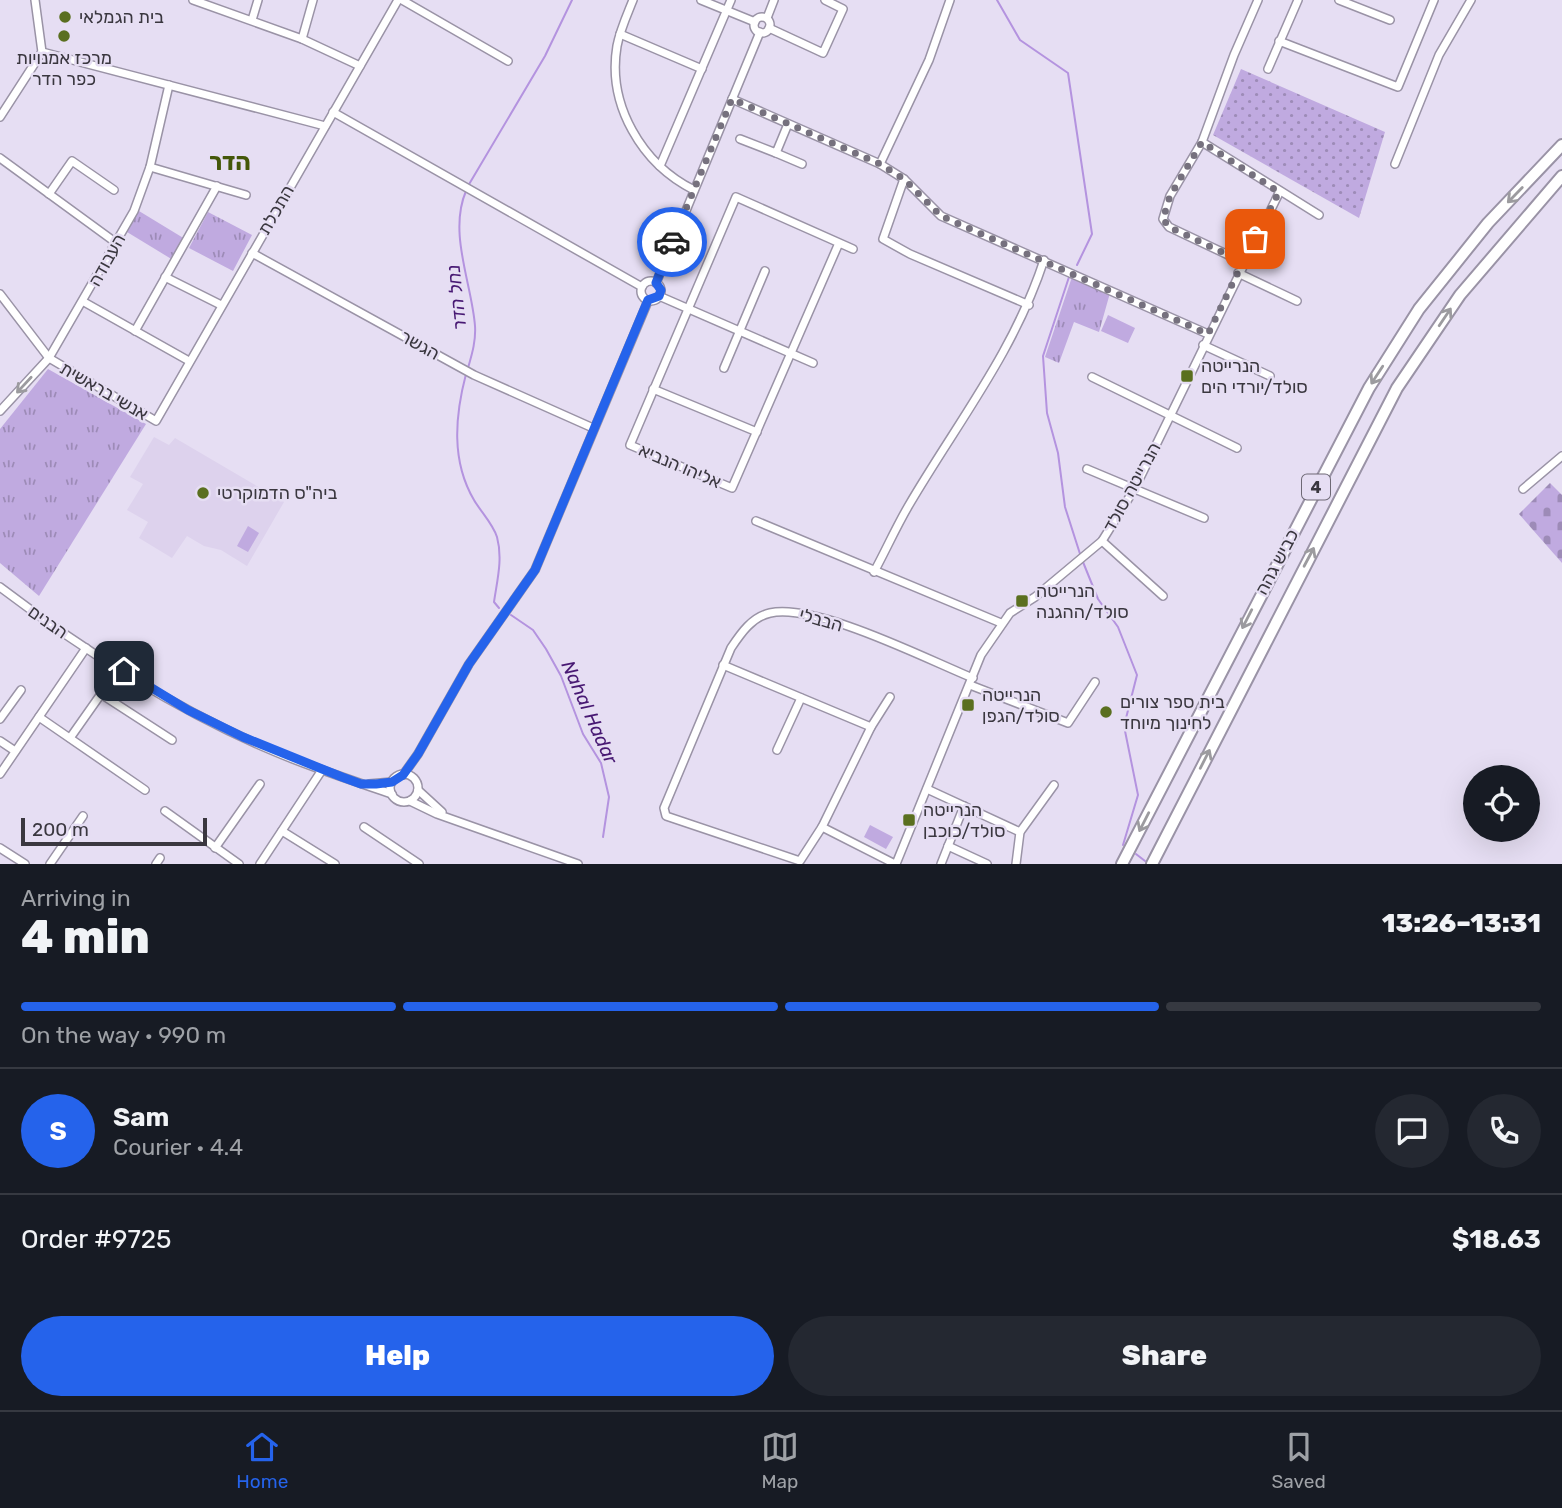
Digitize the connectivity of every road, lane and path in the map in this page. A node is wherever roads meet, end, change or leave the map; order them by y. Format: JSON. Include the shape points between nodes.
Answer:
{"nodes":[{"id":1,"x":35,"y":0,"type":"edge"},
{"id":2,"x":192,"y":0,"type":"edge"},
{"id":3,"x":258,"y":0,"type":"edge"},
{"id":4,"x":313,"y":0,"type":"edge"},
{"id":5,"x":400,"y":0,"type":"edge"},
{"id":6,"x":633,"y":0,"type":"edge"},
{"id":7,"x":701,"y":0,"type":"edge"},
{"id":8,"x":731,"y":0,"type":"edge"},
{"id":9,"x":774,"y":0,"type":"edge"},
{"id":10,"x":825,"y":0,"type":"edge"},
{"id":11,"x":950,"y":0,"type":"edge"},
{"id":12,"x":1258,"y":0,"type":"edge"},
{"id":13,"x":1298,"y":0,"type":"edge"},
{"id":14,"x":1339,"y":0,"type":"edge"},
{"id":15,"x":1434,"y":0,"type":"edge"},
{"id":16,"x":1471,"y":0,"type":"edge"},
{"id":17,"x":203,"y":2,"type":"edge"},
{"id":18,"x":726,"y":11,"type":"junction"},
{"id":19,"x":767,"y":18,"type":"junction"},
{"id":20,"x":252,"y":20,"type":"junction"},
{"id":21,"x":1390,"y":20,"type":"dead end"},
{"id":22,"x":755,"y":22,"type":"junction"},
{"id":23,"x":769,"y":28,"type":"junction"},
{"id":24,"x":760,"y":32,"type":"junction"},
{"id":25,"x":620,"y":34,"type":"junction"},
{"id":26,"x":302,"y":39,"type":"junction"},
{"id":27,"x":1279,"y":41,"type":"junction"},
{"id":28,"x":43,"y":52,"type":"junction"},
{"id":29,"x":508,"y":61,"type":"dead end"},
{"id":30,"x":360,"y":66,"type":"junction"},
{"id":31,"x":702,"y":69,"type":"junction"},
{"id":32,"x":1268,"y":69,"type":"dead end"},
{"id":33,"x":169,"y":85,"type":"junction"},
{"id":34,"x":732,"y":99,"type":"junction"},
{"id":35,"x":333,"y":112,"type":"junction"},
{"id":36,"x":0,"y":117,"type":"edge"},
{"id":37,"x":788,"y":124,"type":"junction"},
{"id":38,"x":325,"y":126,"type":"junction"},
{"id":39,"x":740,"y":139,"type":"dead end"},
{"id":40,"x":1202,"y":142,"type":"junction"},
{"id":41,"x":1562,"y":145,"type":"edge"},
{"id":42,"x":776,"y":153,"type":"junction"},
{"id":43,"x":0,"y":158,"type":"edge"},
{"id":44,"x":803,"y":164,"type":"dead end"},
{"id":45,"x":880,"y":164,"type":"junction"},
{"id":46,"x":1395,"y":164,"type":"dead end"},
{"id":47,"x":660,"y":166,"type":"junction"},
{"id":48,"x":150,"y":167,"type":"junction"},
{"id":49,"x":1562,"y":176,"type":"edge"},
{"id":50,"x":904,"y":179,"type":"junction"},
{"id":51,"x":217,"y":186,"type":"junction"},
{"id":52,"x":114,"y":190,"type":"dead end"},
{"id":53,"x":694,"y":190,"type":"junction"},
{"id":54,"x":1279,"y":192,"type":"junction"},
{"id":55,"x":49,"y":194,"type":"junction"},
{"id":56,"x":246,"y":195,"type":"dead end"},
{"id":57,"x":1319,"y":215,"type":"dead end"},
{"id":58,"x":116,"y":242,"type":"junction"},
{"id":59,"x":839,"y":243,"type":"junction"},
{"id":60,"x":853,"y":249,"type":"dead end"},
{"id":61,"x":252,"y":253,"type":"junction"},
{"id":62,"x":1044,"y":260,"type":"junction"},
{"id":63,"x":1243,"y":262,"type":"junction"},
{"id":64,"x":765,"y":271,"type":"dead end"},
{"id":65,"x":1238,"y":273,"type":"junction"},
{"id":66,"x":165,"y":277,"type":"junction"},
{"id":67,"x":656,"y":283,"type":"junction"},
{"id":68,"x":642,"y":287,"type":"junction"},
{"id":69,"x":0,"y":294,"type":"edge"},
{"id":70,"x":659,"y":296,"type":"junction"},
{"id":71,"x":648,"y":300,"type":"junction"},
{"id":72,"x":1297,"y":301,"type":"dead end"},
{"id":73,"x":84,"y":302,"type":"junction"},
{"id":74,"x":221,"y":305,"type":"junction"},
{"id":75,"x":1029,"y":305,"type":"junction"},
{"id":76,"x":687,"y":311,"type":"junction"},
{"id":77,"x":135,"y":331,"type":"junction"},
{"id":78,"x":740,"y":332,"type":"junction"},
{"id":79,"x":1208,"y":334,"type":"junction"},
{"id":80,"x":1203,"y":345,"type":"junction"},
{"id":81,"x":791,"y":354,"type":"junction"},
{"id":82,"x":49,"y":358,"type":"junction"},
{"id":83,"x":189,"y":361,"type":"junction"},
{"id":84,"x":813,"y":363,"type":"dead end"},
{"id":85,"x":724,"y":368,"type":"dead end"},
{"id":86,"x":1270,"y":376,"type":"dead end"},
{"id":87,"x":1092,"y":377,"type":"dead end"},
{"id":88,"x":653,"y":389,"type":"junction"},
{"id":89,"x":0,"y":411,"type":"edge"},
{"id":90,"x":1171,"y":414,"type":"junction"},
{"id":91,"x":156,"y":421,"type":"joint"},
{"id":92,"x":593,"y":428,"type":"junction"},
{"id":93,"x":757,"y":432,"type":"junction"},
{"id":94,"x":1237,"y":448,"type":"dead end"},
{"id":95,"x":1562,"y":456,"type":"edge"},
{"id":96,"x":1087,"y":468,"type":"dead end"},
{"id":97,"x":1135,"y":488,"type":"junction"},
{"id":98,"x":1523,"y":489,"type":"dead end"},
{"id":99,"x":1204,"y":517,"type":"dead end"},
{"id":100,"x":756,"y":522,"type":"dead end"},
{"id":101,"x":1101,"y":541,"type":"junction"},
{"id":102,"x":874,"y":572,"type":"junction"},
{"id":103,"x":0,"y":587,"type":"edge"},
{"id":104,"x":1163,"y":596,"type":"dead end"},
{"id":105,"x":1000,"y":623,"type":"junction"},
{"id":106,"x":86,"y":648,"type":"junction"},
{"id":107,"x":723,"y":665,"type":"junction"},
{"id":108,"x":971,"y":681,"type":"junction"},
{"id":109,"x":1095,"y":682,"type":"dead end"},
{"id":110,"x":21,"y":690,"type":"dead end"},
{"id":111,"x":890,"y":697,"type":"dead end"},
{"id":112,"x":801,"y":698,"type":"junction"},
{"id":113,"x":39,"y":717,"type":"junction"},
{"id":114,"x":0,"y":719,"type":"edge"},
{"id":115,"x":871,"y":727,"type":"junction"},
{"id":116,"x":70,"y":738,"type":"junction"},
{"id":117,"x":172,"y":740,"type":"dead end"},
{"id":118,"x":0,"y":741,"type":"edge"},
{"id":119,"x":777,"y":750,"type":"dead end"},
{"id":120,"x":16,"y":751,"type":"junction"},
{"id":121,"x":418,"y":754,"type":"junction"},
{"id":122,"x":322,"y":769,"type":"junction"},
{"id":123,"x":0,"y":774,"type":"edge"},
{"id":124,"x":403,"y":775,"type":"junction"},
{"id":125,"x":414,"y":779,"type":"junction"},
{"id":126,"x":392,"y":782,"type":"junction"},
{"id":127,"x":260,"y":784,"type":"dead end"},
{"id":128,"x":361,"y":784,"type":"junction"},
{"id":129,"x":1054,"y":785,"type":"dead end"},
{"id":130,"x":927,"y":789,"type":"junction"},
{"id":131,"x":145,"y":790,"type":"dead end"},
{"id":132,"x":418,"y":790,"type":"junction"},
{"id":133,"x":392,"y":794,"type":"junction"},
{"id":134,"x":410,"y":800,"type":"junction"},
{"id":135,"x":964,"y":806,"type":"junction"},
{"id":136,"x":165,"y":811,"type":"dead end"},
{"id":137,"x":83,"y":816,"type":"dead end"},
{"id":138,"x":449,"y":817,"type":"junction"},
{"id":139,"x":364,"y":827,"type":"dead end"},
{"id":140,"x":822,"y":827,"type":"junction"},
{"id":141,"x":282,"y":831,"type":"junction"},
{"id":142,"x":1020,"y":832,"type":"junction"},
{"id":143,"x":948,"y":846,"type":"junction"},
{"id":144,"x":0,"y":848,"type":"edge"},
{"id":145,"x":215,"y":848,"type":"junction"},
{"id":146,"x":25,"y":864,"type":"edge"},
{"id":147,"x":50,"y":864,"type":"edge"},
{"id":148,"x":239,"y":864,"type":"edge"},
{"id":149,"x":260,"y":864,"type":"edge"},
{"id":150,"x":335,"y":864,"type":"edge"},
{"id":151,"x":419,"y":864,"type":"edge"},
{"id":152,"x":578,"y":864,"type":"edge"},
{"id":153,"x":896,"y":864,"type":"edge"},
{"id":154,"x":941,"y":864,"type":"edge"},
{"id":155,"x":987,"y":864,"type":"edge"},
{"id":156,"x":1016,"y":864,"type":"edge"},
{"id":157,"x":1122,"y":864,"type":"edge"},
{"id":158,"x":1152,"y":864,"type":"edge"}],
"edges":[{"from":1,"to":28,"type":"street"},
{"from":2,"to":17,"type":"street"},
{"from":3,"to":20,"type":"street"},
{"from":4,"to":26,"type":"street"},
{"from":5,"to":29,"type":"street"},
{"from":5,"to":30,"type":"street","name":"התכלת"},
{"from":6,"to":25,"type":"street"},
{"from":7,"to":18,"type":"street"},
{"from":8,"to":18,"type":"street"},
{"from":9,"to":19,"type":"street"},
{"from":10,"to":23,"type":"street","via":[[843,9],[823,53]]},
{"from":11,"to":45,"type":"street","via":[[929,60]]},
{"from":12,"to":40,"type":"street"},
{"from":13,"to":27,"type":"street"},
{"from":14,"to":21,"type":"street"},
{"from":15,"to":27,"type":"street","via":[[1398,87]]},
{"from":16,"to":46,"type":"street","via":[[1439,55]]},
{"from":17,"to":20,"type":"street"},
{"from":18,"to":22,"type":"street"},
{"from":18,"to":31,"type":"street"},
{"from":19,"to":22,"type":"street"},
{"from":19,"to":23,"type":"street"},
{"from":20,"to":26,"type":"street"},
{"from":22,"to":24,"type":"street"},
{"from":23,"to":24,"type":"street"},
{"from":24,"to":34,"type":"street"},
{"from":25,"to":31,"type":"street"},
{"from":25,"to":47,"type":"street","via":[[616,78],[623,110],[639,143]]},
{"from":26,"to":30,"type":"street"},
{"from":27,"to":32,"type":"street"},
{"from":28,"to":33,"type":"street"},
{"from":28,"to":36,"type":"street"},
{"from":30,"to":35,"type":"street","name":"התכלת"},
{"from":31,"to":47,"type":"street"},
{"from":33,"to":38,"type":"street"},
{"from":33,"to":48,"type":"street","name":"העבודה"},
{"from":34,"to":37,"type":"street"},
{"from":34,"to":53,"type":"street"},
{"from":35,"to":38,"type":"street","name":"התכלת"},
{"from":35,"to":68,"type":"street"},
{"from":37,"to":42,"type":"street"},
{"from":37,"to":45,"type":"street"},
{"from":38,"to":61,"type":"street","name":"התכלת"},
{"from":39,"to":42,"type":"street"},
{"from":40,"to":54,"type":"street"},
{"from":40,"to":63,"type":"street","via":[[1170,196],[1163,219],[1169,227]]},
{"from":41,"to":157,"type":"highway","name":"כביש גהה","number":"4","one_way":true,"via":[[1488,223],[1419,309],[1369,388]]},
{"from":42,"to":44,"type":"street"},
{"from":43,"to":55,"type":"street"},
{"from":45,"to":50,"type":"street"},
{"from":47,"to":53,"type":"street"},
{"from":48,"to":51,"type":"street"},
{"from":48,"to":58,"type":"street","name":"העבודה","via":[[134,211]]},
{"from":158,"to":49,"type":"highway","name":"כביש גהה","number":"4","one_way":true,"via":[[1397,388],[1460,295]]},
{"from":50,"to":62,"type":"street","via":[[941,216]]},
{"from":50,"to":75,"type":"street","via":[[883,239]]},
{"from":51,"to":56,"type":"street"},
{"from":51,"to":66,"type":"street"},
{"from":52,"to":55,"type":"street","via":[[72,161]]},
{"from":53,"to":67,"type":"street"},
{"from":54,"to":57,"type":"street"},
{"from":54,"to":63,"type":"street","name":"הנרייטה סולד"},
{"from":55,"to":58,"type":"street"},
{"from":58,"to":73,"type":"street","name":"העבודה"},
{"from":59,"to":60,"type":"street"},
{"from":59,"to":76,"type":"street","name":"אליהו הנביא","via":[[736,197]]},
{"from":59,"to":81,"type":"street","name":"אליהו הנביא"},
{"from":61,"to":74,"type":"street","name":"התכלת"},
{"from":61,"to":92,"type":"street","name":"הגשר","via":[[474,375]]},
{"from":62,"to":75,"type":"street"},
{"from":62,"to":79,"type":"street"},
{"from":63,"to":65,"type":"street","name":"הנרייטה סולד"},
{"from":64,"to":78,"type":"street"},
{"from":65,"to":72,"type":"street"},
{"from":65,"to":79,"type":"street","name":"הנרייטה סולד"},
{"from":66,"to":74,"type":"street"},
{"from":66,"to":77,"type":"street"},
{"from":67,"to":68,"type":"street"},
{"from":67,"to":70,"type":"street"},
{"from":68,"to":71,"type":"street"},
{"from":69,"to":82,"type":"street","name":"אנשי בראשית"},
{"from":70,"to":71,"type":"street"},
{"from":70,"to":76,"type":"street"},
{"from":71,"to":92,"type":"street"},
{"from":73,"to":77,"type":"street"},
{"from":73,"to":82,"type":"street","name":"העבודה"},
{"from":74,"to":83,"type":"street","name":"התכלת"},
{"from":75,"to":102,"type":"street"},
{"from":76,"to":78,"type":"street"},
{"from":76,"to":88,"type":"street","name":"אליהו הנביא"},
{"from":77,"to":83,"type":"street"},
{"from":78,"to":81,"type":"street"},
{"from":78,"to":85,"type":"street"},
{"from":79,"to":80,"type":"street","name":"הנרייטה סולד"},
{"from":80,"to":86,"type":"street"},
{"from":80,"to":90,"type":"street","name":"הנרייטה סולד"},
{"from":81,"to":84,"type":"street"},
{"from":81,"to":93,"type":"street","name":"אליהו הנביא"},
{"from":82,"to":89,"type":"street","name":"העבודה","one_way":true},
{"from":82,"to":91,"type":"street","name":"אנשי בראשית"},
{"from":83,"to":91,"type":"street","name":"התכלת"},
{"from":87,"to":90,"type":"street"},
{"from":88,"to":93,"type":"street"},
{"from":88,"to":93,"type":"street","name":"אליהו הנביא","via":[[630,445],[732,488]]},
{"from":90,"to":94,"type":"street"},
{"from":90,"to":97,"type":"street","name":"הנרייטה סולד"},
{"from":92,"to":121,"type":"street","via":[[535,570],[469,664]]},
{"from":95,"to":98,"type":"street"},
{"from":96,"to":97,"type":"street"},
{"from":97,"to":99,"type":"street"},
{"from":97,"to":101,"type":"street","name":"הנרייטה סולד"},
{"from":100,"to":102,"type":"street"},
{"from":101,"to":104,"type":"street"},
{"from":101,"to":105,"type":"street","name":"הנרייטה סולד"},
{"from":102,"to":105,"type":"street"},
{"from":103,"to":106,"type":"street","name":"הבנים"},
{"from":105,"to":108,"type":"street","name":"הנרייטה סולד"},
{"from":106,"to":113,"type":"street"},
{"from":106,"to":122,"type":"street","name":"הבנים","via":[[188,710],[272,751]]},
{"from":107,"to":108,"type":"street","name":"הבבלי","via":[[744,629],[754,621],[769,613],[794,611],[825,619]]},
{"from":107,"to":112,"type":"street"},
{"from":107,"to":140,"type":"street","name":"הבבלי","via":[[664,808],[666,816],[800,861]]},
{"from":108,"to":109,"type":"street","name":"הבבלי","via":[[1068,723]]},
{"from":108,"to":130,"type":"street","name":"הנרייטה סולד"},
{"from":110,"to":114,"type":"street"},
{"from":111,"to":115,"type":"street"},
{"from":112,"to":115,"type":"street"},
{"from":112,"to":119,"type":"street"},
{"from":113,"to":116,"type":"street"},
{"from":113,"to":120,"type":"street"},
{"from":115,"to":140,"type":"street"},
{"from":116,"to":117,"type":"street","via":[[101,694]]},
{"from":116,"to":131,"type":"street"},
{"from":118,"to":120,"type":"street"},
{"from":120,"to":123,"type":"street"},
{"from":121,"to":124,"type":"street"},
{"from":121,"to":125,"type":"street"},
{"from":122,"to":128,"type":"street","name":"הבנים"},
{"from":122,"to":141,"type":"street"},
{"from":124,"to":125,"type":"street"},
{"from":124,"to":126,"type":"street"},
{"from":125,"to":132,"type":"street"},
{"from":126,"to":128,"type":"street","name":"הבנים"},
{"from":126,"to":133,"type":"street"},
{"from":127,"to":145,"type":"street"},
{"from":128,"to":133,"type":"street","name":"הבנים"},
{"from":129,"to":142,"type":"street"},
{"from":130,"to":135,"type":"street"},
{"from":130,"to":153,"type":"street","name":"הנרייטה סולד"},
{"from":132,"to":134,"type":"street"},
{"from":132,"to":138,"type":"street"},
{"from":133,"to":134,"type":"street","via":[[398,801]]},
{"from":134,"to":138,"type":"street"},
{"from":135,"to":142,"type":"street"},
{"from":135,"to":143,"type":"street"},
{"from":136,"to":145,"type":"street"},
{"from":137,"to":147,"type":"street"},
{"from":138,"to":152,"type":"street"},
{"from":139,"to":151,"type":"street"},
{"from":140,"to":153,"type":"street"},
{"from":141,"to":149,"type":"street"},
{"from":141,"to":150,"type":"street"},
{"from":142,"to":156,"type":"street"},
{"from":143,"to":154,"type":"street"},
{"from":143,"to":155,"type":"street"},
{"from":144,"to":146,"type":"street"},
{"from":145,"to":148,"type":"street"}]}
